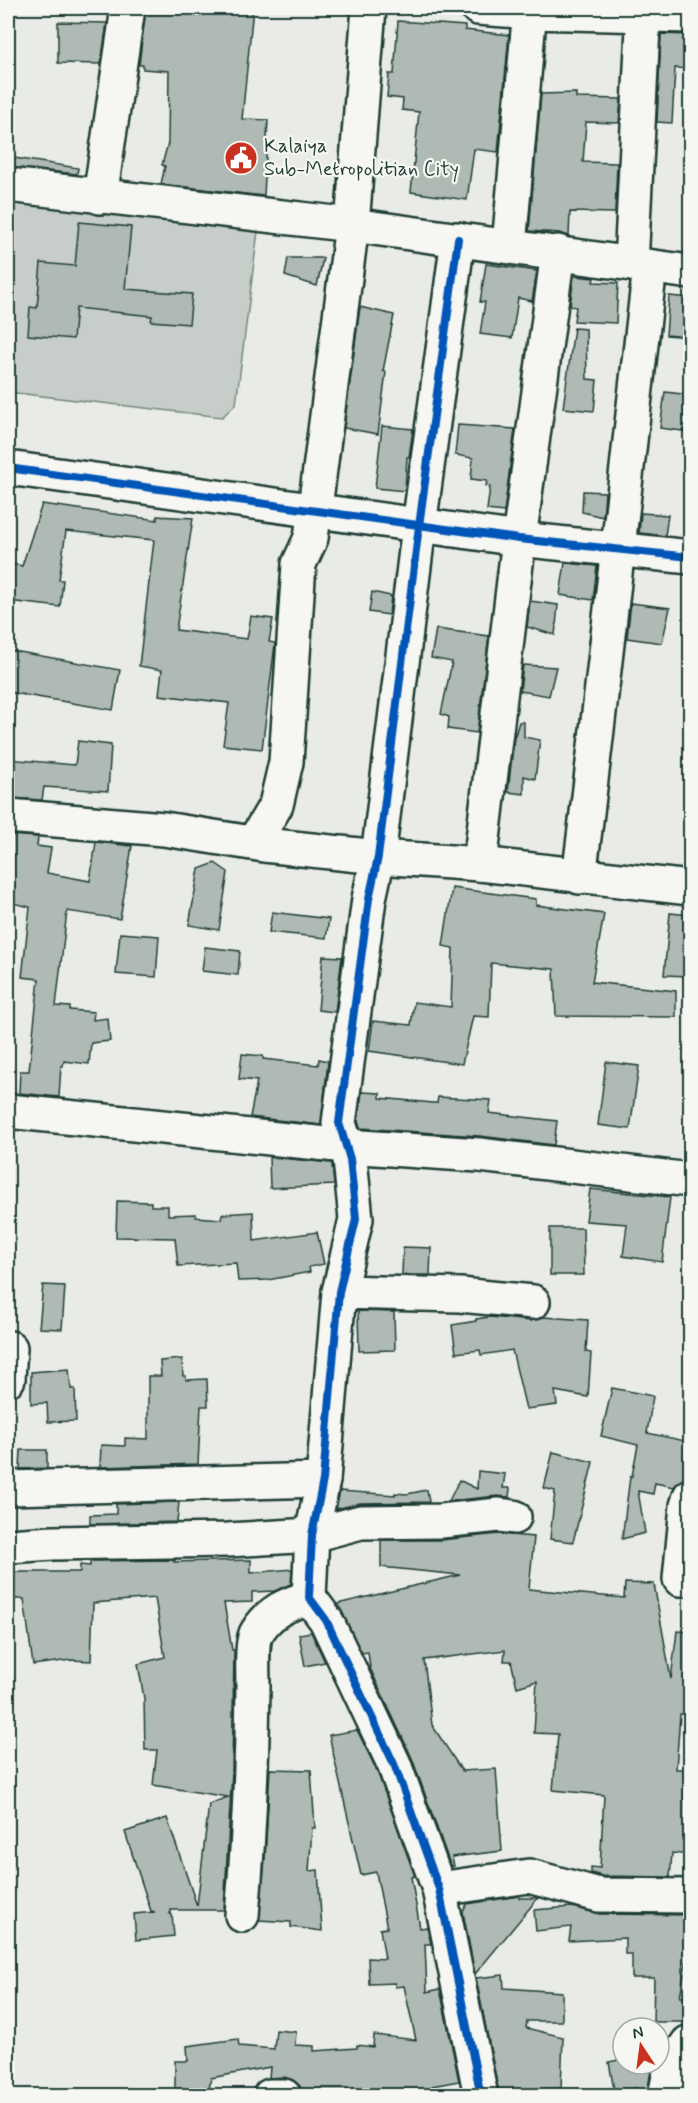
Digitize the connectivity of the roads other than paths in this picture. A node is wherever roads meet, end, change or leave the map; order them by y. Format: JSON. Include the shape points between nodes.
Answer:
{"nodes":[{"id":1,"x":128,"y":8,"type":"edge"},
{"id":2,"x":369,"y":8,"type":"edge"},
{"id":3,"x":478,"y":8,"type":"edge"},
{"id":4,"x":530,"y":10,"type":"edge"},
{"id":5,"x":644,"y":10,"type":"edge"},
{"id":6,"x":690,"y":16,"type":"edge"},
{"id":7,"x":8,"y":185,"type":"edge"},
{"id":8,"x":100,"y":197,"type":"junction"},
{"id":9,"x":352,"y":225,"type":"junction"},
{"id":10,"x":459,"y":239,"type":"junction"},
{"id":11,"x":508,"y":246,"type":"junction"},
{"id":12,"x":558,"y":252,"type":"junction"},
{"id":13,"x":640,"y":265,"type":"junction"},
{"id":14,"x":690,"y":272,"type":"edge"},
{"id":15,"x":8,"y":468,"type":"edge"},
{"id":16,"x":314,"y":511,"type":"junction"},
{"id":17,"x":419,"y":526,"type":"junction"},
{"id":18,"x":519,"y":539,"type":"junction"},
{"id":19,"x":617,"y":549,"type":"junction"},
{"id":20,"x":690,"y":558,"type":"edge"},
{"id":21,"x":8,"y":816,"type":"edge"},
{"id":22,"x":254,"y":842,"type":"junction"},
{"id":23,"x":378,"y":857,"type":"junction"},
{"id":24,"x":480,"y":864,"type":"junction"},
{"id":25,"x":579,"y":877,"type":"junction"},
{"id":26,"x":690,"y":888,"type":"edge"},
{"id":27,"x":8,"y":1111,"type":"edge"},
{"id":28,"x":346,"y":1146,"type":"junction"},
{"id":29,"x":690,"y":1180,"type":"edge"},
{"id":30,"x":339,"y":1292,"type":"junction"},
{"id":31,"x":533,"y":1302,"type":"dead end"},
{"id":32,"x":323,"y":1480,"type":"junction"},
{"id":33,"x":8,"y":1488,"type":"edge"},
{"id":34,"x":690,"y":1496,"type":"edge"},
{"id":35,"x":514,"y":1517,"type":"dead end"},
{"id":36,"x":312,"y":1534,"type":"junction"},
{"id":37,"x":8,"y":1546,"type":"edge"},
{"id":38,"x":690,"y":1580,"type":"edge"},
{"id":39,"x":309,"y":1597,"type":"junction"},
{"id":40,"x":439,"y":1889,"type":"junction"},
{"id":41,"x":690,"y":1896,"type":"edge"},
{"id":42,"x":242,"y":1914,"type":"dead end"},
{"id":43,"x":690,"y":2043,"type":"edge"},
{"id":44,"x":270,"y":2096,"type":"edge"},
{"id":45,"x":284,"y":2096,"type":"edge"},
{"id":46,"x":481,"y":2096,"type":"edge"},
{"id":47,"x":664,"y":2096,"type":"edge"}],
"edges":[{"from":1,"to":8,"type":"street"},
{"from":2,"to":9,"type":"street"},
{"from":3,"to":4,"type":"street"},
{"from":4,"to":5,"type":"street"},
{"from":4,"to":11,"type":"street"},
{"from":5,"to":6,"type":"street"},
{"from":5,"to":13,"type":"street"},
{"from":7,"to":8,"type":"street"},
{"from":8,"to":9,"type":"street"},
{"from":9,"to":10,"type":"street"},
{"from":9,"to":16,"type":"street"},
{"from":10,"to":11,"type":"street"},
{"from":10,"to":17,"type":"street"},
{"from":11,"to":12,"type":"street"},
{"from":12,"to":13,"type":"street"},
{"from":12,"to":18,"type":"street"},
{"from":13,"to":14,"type":"street"},
{"from":13,"to":19,"type":"street"},
{"from":15,"to":16,"type":"street"},
{"from":16,"to":17,"type":"street"},
{"from":16,"to":22,"type":"street","via":[[311,537],[299,564],[286,762],[276,805]]},
{"from":17,"to":18,"type":"street"},
{"from":17,"to":23,"type":"street"},
{"from":18,"to":19,"type":"street"},
{"from":18,"to":24,"type":"street"},
{"from":19,"to":20,"type":"street"},
{"from":19,"to":25,"type":"street"},
{"from":21,"to":22,"type":"street","via":[[164,829]]},
{"from":22,"to":23,"type":"street"},
{"from":23,"to":24,"type":"street"},
{"from":23,"to":28,"type":"street","via":[[339,1123]]},
{"from":24,"to":25,"type":"street"},
{"from":25,"to":26,"type":"street"},
{"from":27,"to":28,"type":"street"},
{"from":28,"to":29,"type":"street","via":[[479,1155]]},
{"from":28,"to":30,"type":"street","via":[[356,1219]]},
{"from":30,"to":31,"type":"street","via":[[460,1295]]},
{"from":30,"to":32,"type":"street"},
{"from":32,"to":33,"type":"street"},
{"from":32,"to":36,"type":"street"},
{"from":34,"to":38,"type":"street","via":[[680,1579]]},
{"from":35,"to":36,"type":"street","via":[[361,1522]]},
{"from":36,"to":37,"type":"street"},
{"from":36,"to":39,"type":"street"},
{"from":39,"to":40,"type":"street","via":[[326,1620],[394,1764]]},
{"from":39,"to":42,"type":"street","via":[[279,1608],[255,1633],[249,1836]]},
{"from":40,"to":41,"type":"street","via":[[529,1876],[598,1895]]},
{"from":40,"to":46,"type":"street"},
{"from":43,"to":47,"type":"street","via":[[671,2067]]},
{"from":44,"to":45,"type":"street"}]}
